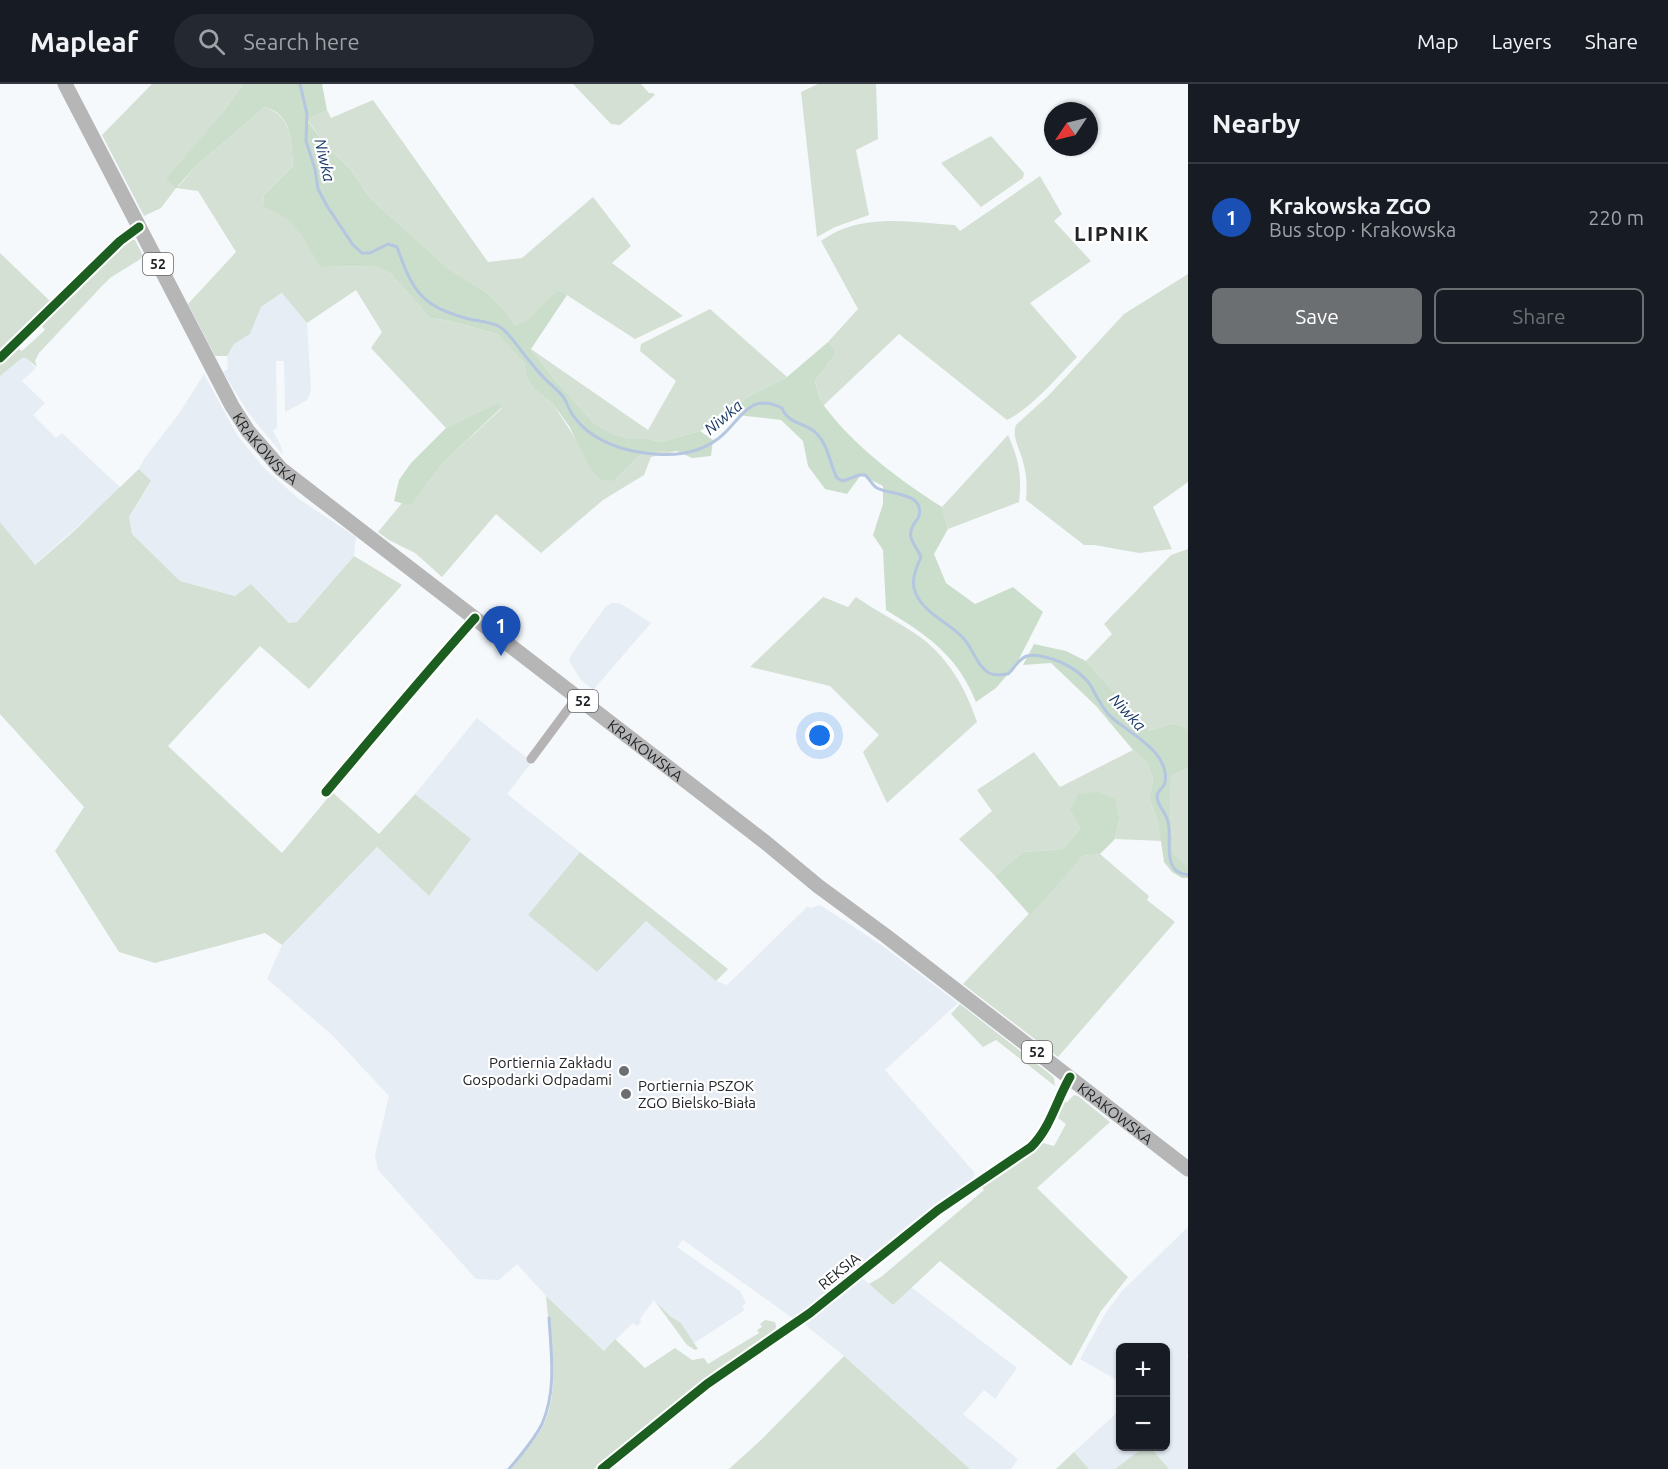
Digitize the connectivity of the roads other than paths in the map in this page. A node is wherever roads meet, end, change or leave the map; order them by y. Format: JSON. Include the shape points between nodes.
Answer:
{"nodes":[{"id":1,"x":65,"y":84,"type":"edge"},
{"id":2,"x":139,"y":227,"type":"junction"},
{"id":3,"x":0,"y":358,"type":"edge"},
{"id":4,"x":475,"y":618,"type":"junction"},
{"id":5,"x":577,"y":697,"type":"junction"},
{"id":6,"x":531,"y":759,"type":"dead end"},
{"id":7,"x":326,"y":792,"type":"dead end"},
{"id":8,"x":1070,"y":1077,"type":"junction"},
{"id":9,"x":1188,"y":1169,"type":"edge"},
{"id":10,"x":602,"y":1469,"type":"edge"}],
"edges":[{"from":1,"to":2,"type":"main road","name":"KRAKOWSKA","number":"52"},
{"from":2,"to":3,"type":"street"},
{"from":2,"to":4,"type":"main road","name":"KRAKOWSKA","number":"52","via":[[232,406],[267,454],[298,484]]},
{"from":4,"to":5,"type":"main road","name":"KRAKOWSKA","number":"52"},
{"from":4,"to":7,"type":"street"},
{"from":5,"to":6,"type":"street"},
{"from":5,"to":8,"type":"main road","name":"KRAKOWSKA","number":"52"},
{"from":8,"to":9,"type":"main road","name":"KRAKOWSKA","number":"52"},
{"from":8,"to":10,"type":"street","name":"REKSIA","via":[[1046,1128],[1030,1147],[938,1210],[810,1313],[707,1384]]}]}
